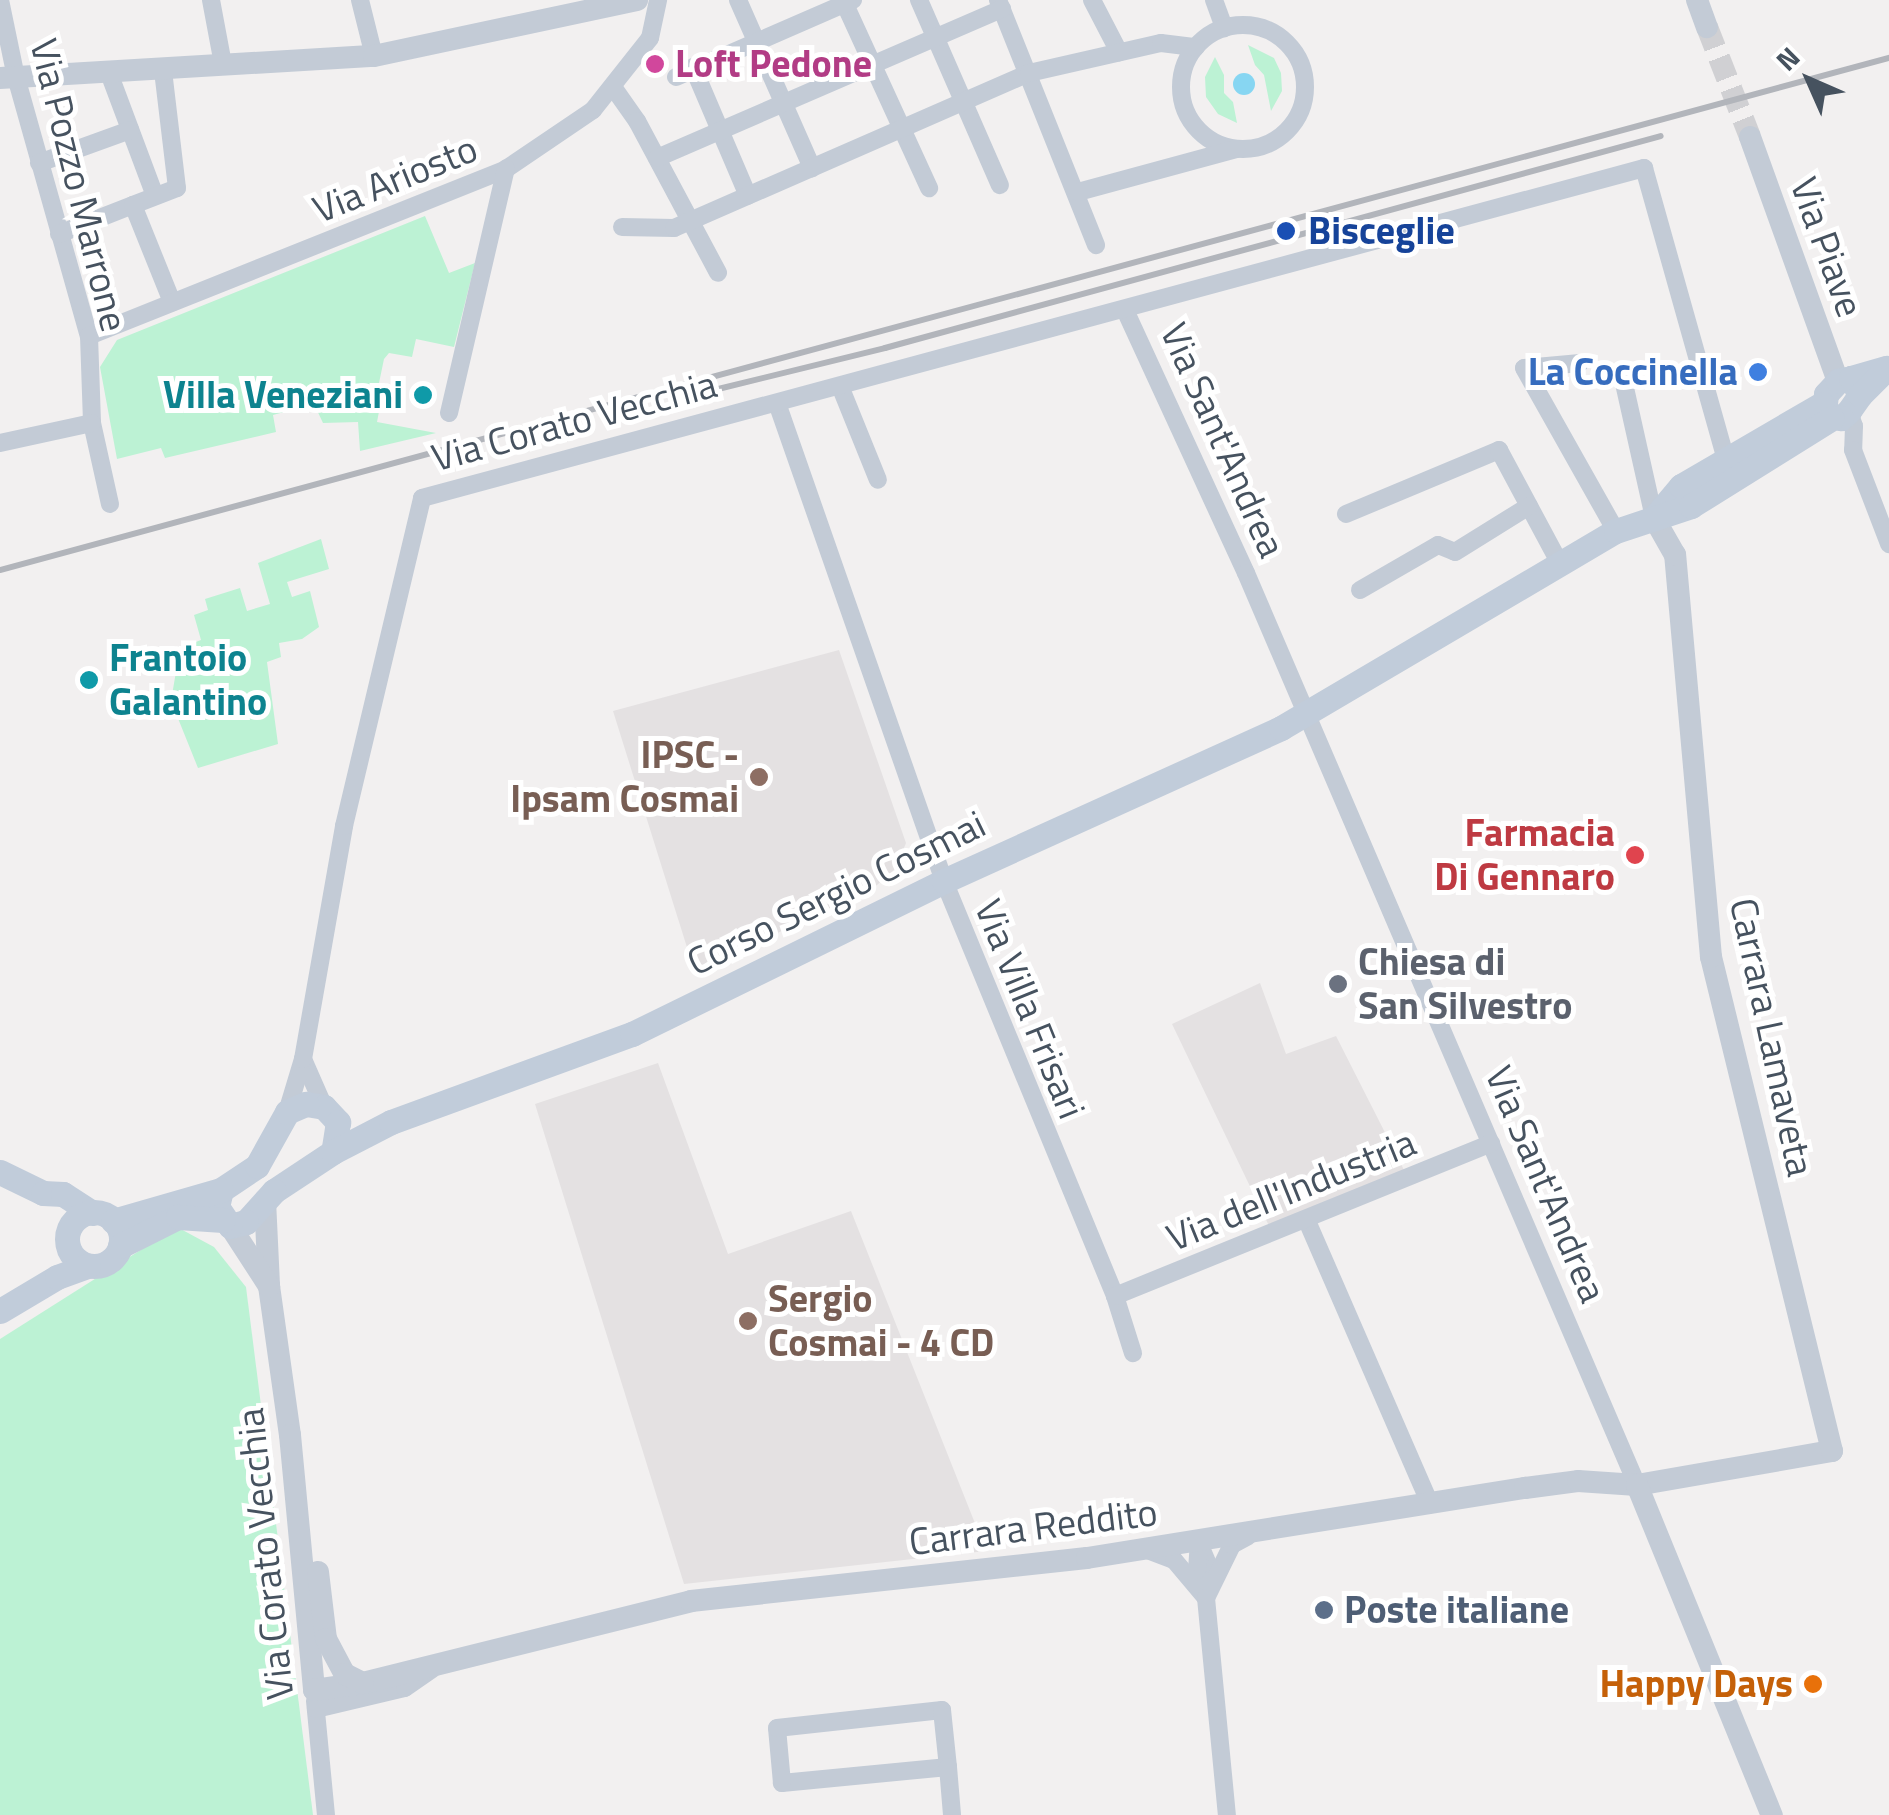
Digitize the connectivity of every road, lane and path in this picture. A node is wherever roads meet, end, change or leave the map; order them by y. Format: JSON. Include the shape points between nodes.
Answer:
{"nodes":[{"id":1,"x":0,"y":0,"type":"edge"},
{"id":2,"x":211,"y":0,"type":"edge"},
{"id":3,"x":360,"y":0,"type":"edge"},
{"id":4,"x":637,"y":0,"type":"edge"},
{"id":5,"x":658,"y":0,"type":"edge"},
{"id":6,"x":738,"y":0,"type":"edge"},
{"id":7,"x":919,"y":0,"type":"edge"},
{"id":8,"x":1092,"y":0,"type":"edge"},
{"id":9,"x":1214,"y":0,"type":"edge"},
{"id":10,"x":1697,"y":0,"type":"edge"},
{"id":11,"x":847,"y":1,"type":"edge"},
{"id":12,"x":1000,"y":5,"type":"edge"},
{"id":13,"x":578,"y":8,"type":"edge"},
{"id":14,"x":1707,"y":27,"type":"tunnel mouth"},
{"id":15,"x":1224,"y":28,"type":"junction"},
{"id":16,"x":756,"y":40,"type":"junction"},
{"id":17,"x":937,"y":40,"type":"junction"},
{"id":18,"x":1196,"y":47,"type":"junction"},
{"id":19,"x":1119,"y":52,"type":"junction"},
{"id":20,"x":374,"y":56,"type":"junction"},
{"id":21,"x":223,"y":64,"type":"junction"},
{"id":22,"x":693,"y":67,"type":"junction"},
{"id":23,"x":873,"y":68,"type":"junction"},
{"id":24,"x":162,"y":70,"type":"junction"},
{"id":25,"x":110,"y":72,"type":"junction"},
{"id":26,"x":1028,"y":73,"type":"junction"},
{"id":27,"x":676,"y":77,"type":"dead end"},
{"id":28,"x":8,"y":78,"type":"edge"},
{"id":29,"x":613,"y":86,"type":"junction"},
{"id":30,"x":963,"y":101,"type":"junction"},
{"id":31,"x":784,"y":104,"type":"junction"},
{"id":32,"x":901,"y":128,"type":"junction"},
{"id":33,"x":130,"y":130,"type":"junction"},
{"id":34,"x":720,"y":131,"type":"junction"},
{"id":35,"x":1750,"y":137,"type":"tunnel mouth"},
{"id":36,"x":1236,"y":149,"type":"junction"},
{"id":37,"x":658,"y":158,"type":"junction"},
{"id":38,"x":40,"y":163,"type":"junction"},
{"id":39,"x":812,"y":168,"type":"junction"},
{"id":40,"x":506,"y":169,"type":"junction"},
{"id":41,"x":1000,"y":184,"type":"dead end"},
{"id":42,"x":929,"y":188,"type":"dead end"},
{"id":43,"x":1078,"y":192,"type":"junction"},
{"id":44,"x":155,"y":196,"type":"junction"},
{"id":45,"x":748,"y":196,"type":"junction"},
{"id":46,"x":133,"y":205,"type":"junction"},
{"id":47,"x":691,"y":220,"type":"junction"},
{"id":48,"x":622,"y":227,"type":"dead end"},
{"id":49,"x":59,"y":234,"type":"junction"},
{"id":50,"x":1096,"y":245,"type":"dead end"},
{"id":51,"x":718,"y":273,"type":"dead end"},
{"id":52,"x":172,"y":302,"type":"junction"},
{"id":53,"x":1126,"y":310,"type":"junction"},
{"id":54,"x":89,"y":336,"type":"junction"},
{"id":55,"x":1580,"y":364,"type":"dead end"},
{"id":56,"x":1888,"y":368,"type":"edge"},
{"id":57,"x":1621,"y":370,"type":"dead end"},
{"id":58,"x":840,"y":386,"type":"junction"},
{"id":59,"x":1842,"y":398,"type":"junction"},
{"id":60,"x":777,"y":403,"type":"junction"},
{"id":61,"x":449,"y":413,"type":"dead end"},
{"id":62,"x":92,"y":423,"type":"junction"},
{"id":63,"x":0,"y":443,"type":"edge"},
{"id":64,"x":1726,"y":459,"type":"junction"},
{"id":65,"x":878,"y":480,"type":"dead end"},
{"id":66,"x":110,"y":504,"type":"dead end"},
{"id":67,"x":1529,"y":506,"type":"junction"},
{"id":68,"x":1346,"y":514,"type":"dead end"},
{"id":69,"x":1654,"y":518,"type":"junction"},
{"id":70,"x":1616,"y":532,"type":"junction"},
{"id":71,"x":1889,"y":544,"type":"edge"},
{"id":72,"x":1560,"y":564,"type":"junction"},
{"id":73,"x":1360,"y":590,"type":"dead end"},
{"id":74,"x":1306,"y":713,"type":"junction"},
{"id":75,"x":944,"y":882,"type":"junction"},
{"id":76,"x":303,"y":1058,"type":"junction"},
{"id":77,"x":328,"y":1110,"type":"junction"},
{"id":78,"x":287,"y":1112,"type":"junction"},
{"id":79,"x":391,"y":1122,"type":"junction"},
{"id":80,"x":1491,"y":1144,"type":"junction"},
{"id":81,"x":333,"y":1152,"type":"junction"},
{"id":82,"x":0,"y":1172,"type":"edge"},
{"id":83,"x":221,"y":1190,"type":"junction"},
{"id":84,"x":43,"y":1192,"type":"junction"},
{"id":85,"x":265,"y":1200,"type":"junction"},
{"id":86,"x":103,"y":1217,"type":"junction"},
{"id":87,"x":1306,"y":1221,"type":"junction"},
{"id":88,"x":226,"y":1223,"type":"junction"},
{"id":89,"x":120,"y":1246,"type":"junction"},
{"id":90,"x":75,"y":1250,"type":"junction"},
{"id":91,"x":269,"y":1286,"type":"junction"},
{"id":92,"x":1116,"y":1296,"type":"junction"},
{"id":93,"x":0,"y":1311,"type":"edge"},
{"id":94,"x":1133,"y":1353,"type":"dead end"},
{"id":95,"x":1832,"y":1451,"type":"joint"},
{"id":96,"x":1637,"y":1484,"type":"junction"},
{"id":97,"x":296,"y":1504,"type":"junction"},
{"id":98,"x":1430,"y":1504,"type":"junction"},
{"id":99,"x":1250,"y":1534,"type":"junction"},
{"id":100,"x":1199,"y":1543,"type":"junction"},
{"id":101,"x":1144,"y":1549,"type":"junction"},
{"id":102,"x":1206,"y":1598,"type":"junction"},
{"id":103,"x":440,"y":1663,"type":"junction"},
{"id":104,"x":362,"y":1683,"type":"junction"},
{"id":105,"x":315,"y":1700,"type":"junction"},
{"id":106,"x":948,"y":1768,"type":"junction"},
{"id":107,"x":326,"y":1815,"type":"edge"},
{"id":108,"x":952,"y":1815,"type":"edge"},
{"id":109,"x":1227,"y":1815,"type":"edge"},
{"id":110,"x":1772,"y":1815,"type":"edge"}],
"edges":[{"from":1,"to":28,"type":"street","name":"Via Pozzo Marrone"},
{"from":2,"to":21,"type":"street"},
{"from":3,"to":20,"type":"street"},
{"from":4,"to":13,"type":"street"},
{"from":5,"to":29,"type":"street","name":"Via Ariosto","via":[[650,38]]},
{"from":6,"to":16,"type":"street"},
{"from":7,"to":17,"type":"street"},
{"from":8,"to":19,"type":"street"},
{"from":9,"to":15,"type":"street"},
{"from":10,"to":14,"type":"street"},
{"from":11,"to":16,"type":"street"},
{"from":11,"to":23,"type":"street"},
{"from":12,"to":17,"type":"street"},
{"from":12,"to":26,"type":"street"},
{"from":13,"to":20,"type":"street"},
{"from":15,"to":18,"type":"street"},
{"from":15,"to":36,"type":"street","via":[[1243,24],[1287,42],[1306,82],[1293,125],[1259,148]]},
{"from":16,"to":22,"type":"street"},
{"from":16,"to":31,"type":"street"},
{"from":17,"to":23,"type":"street"},
{"from":17,"to":30,"type":"street"},
{"from":18,"to":19,"type":"street","via":[[1161,43]]},
{"from":18,"to":36,"type":"street","via":[[1181,82],[1190,119],[1218,144]]},
{"from":19,"to":26,"type":"street"},
{"from":20,"to":21,"type":"street"},
{"from":21,"to":24,"type":"street"},
{"from":22,"to":27,"type":"street"},
{"from":22,"to":34,"type":"street"},
{"from":23,"to":31,"type":"street"},
{"from":23,"to":32,"type":"street"},
{"from":24,"to":25,"type":"street"},
{"from":24,"to":44,"type":"street","via":[[177,188]]},
{"from":25,"to":28,"type":"street"},
{"from":25,"to":33,"type":"street"},
{"from":26,"to":30,"type":"street"},
{"from":26,"to":43,"type":"street"},
{"from":28,"to":38,"type":"street","name":"Via Pozzo Marrone"},
{"from":29,"to":37,"type":"street"},
{"from":29,"to":40,"type":"street","name":"Via Ariosto","via":[[593,110]]},
{"from":30,"to":32,"type":"street"},
{"from":30,"to":41,"type":"street"},
{"from":31,"to":34,"type":"street"},
{"from":31,"to":39,"type":"street"},
{"from":32,"to":39,"type":"street"},
{"from":32,"to":42,"type":"street"},
{"from":33,"to":38,"type":"street"},
{"from":33,"to":44,"type":"street"},
{"from":34,"to":37,"type":"street"},
{"from":34,"to":45,"type":"street"},
{"from":35,"to":59,"type":"street","name":"Via Piave"},
{"from":36,"to":43,"type":"street"},
{"from":37,"to":47,"type":"street"},
{"from":38,"to":49,"type":"street","name":"Via Pozzo Marrone"},
{"from":39,"to":45,"type":"street"},
{"from":40,"to":52,"type":"street","name":"Via Ariosto"},
{"from":40,"to":61,"type":"street"},
{"from":43,"to":50,"type":"street"},
{"from":44,"to":46,"type":"street"},
{"from":45,"to":47,"type":"street"},
{"from":46,"to":49,"type":"street"},
{"from":46,"to":52,"type":"street"},
{"from":47,"to":48,"type":"street","via":[[674,228]]},
{"from":47,"to":51,"type":"street"},
{"from":49,"to":54,"type":"street","name":"Via Pozzo Marrone"},
{"from":52,"to":54,"type":"street","name":"Via Ariosto"},
{"from":53,"to":58,"type":"street","name":"Via Corato Vecchia"},
{"from":53,"to":64,"type":"street","name":"Via Corato Vecchia","via":[[1644,168]]},
{"from":53,"to":74,"type":"street","name":"Via Sant'Andrea"},
{"from":54,"to":62,"type":"street","name":"Via Pozzo Marrone"},
{"from":55,"to":70,"type":"street","via":[[1524,368]]},
{"from":56,"to":59,"type":"main road"},
{"from":57,"to":69,"type":"street"},
{"from":58,"to":60,"type":"street","name":"Via Corato Vecchia"},
{"from":58,"to":65,"type":"street"},
{"from":59,"to":64,"type":"main road"},
{"from":59,"to":69,"type":"main road","name":"Corso Sergio Cosmai","via":[[1691,506]]},
{"from":59,"to":71,"type":"street","via":[[1854,426],[1853,450]]},
{"from":60,"to":75,"type":"street","name":"Via Villa Frisari"},
{"from":60,"to":76,"type":"street","name":"Via Corato Vecchia","via":[[422,498],[344,826]]},
{"from":62,"to":63,"type":"street"},
{"from":62,"to":66,"type":"street","name":"Via Pozzo Marrone"},
{"from":64,"to":69,"type":"main road","via":[[1681,486]]},
{"from":67,"to":68,"type":"street","via":[[1498,450]]},
{"from":67,"to":72,"type":"street"},
{"from":67,"to":73,"type":"street","via":[[1454,552],[1438,545]]},
{"from":69,"to":70,"type":"main road","name":"Corso Sergio Cosmai"},
{"from":69,"to":95,"type":"street","name":"Carrara Lamaveta","via":[[1675,555],[1711,957]]},
{"from":70,"to":72,"type":"main road","name":"Corso Sergio Cosmai"},
{"from":72,"to":74,"type":"main road","name":"Corso Sergio Cosmai"},
{"from":74,"to":75,"type":"main road","name":"Corso Sergio Cosmai"},
{"from":74,"to":80,"type":"street","name":"Via Sant'Andrea"},
{"from":75,"to":79,"type":"main road","name":"Corso Sergio Cosmai","via":[[632,1034]]},
{"from":75,"to":92,"type":"street","name":"Via Villa Frisari"},
{"from":76,"to":77,"type":"street"},
{"from":76,"to":78,"type":"street","name":"Via Corato Vecchia"},
{"from":77,"to":78,"type":"main road","name":"Corso Sergio Cosmai","via":[[306,1104]]},
{"from":77,"to":79,"type":"main road","name":"Corso Sergio Cosmai"},
{"from":77,"to":81,"type":"main road","via":[[340,1130]]},
{"from":78,"to":83,"type":"main road","via":[[257,1166]]},
{"from":79,"to":81,"type":"main road","name":"Corso Sergio Cosmai"},
{"from":80,"to":87,"type":"street","name":"Via dell'Industria"},
{"from":80,"to":96,"type":"street","name":"Via Sant'Andrea"},
{"from":81,"to":85,"type":"main road","name":"Corso Sergio Cosmai"},
{"from":82,"to":84,"type":"main road"},
{"from":83,"to":86,"type":"main road"},
{"from":83,"to":88,"type":"main road","via":[[217,1207]]},
{"from":84,"to":86,"type":"main road","via":[[62,1194]]},
{"from":84,"to":90,"type":"main road"},
{"from":85,"to":88,"type":"main road","name":"Corso Sergio Cosmai","via":[[246,1222]]},
{"from":85,"to":91,"type":"street","name":"Via Corato Vecchia"},
{"from":86,"to":89,"type":"main road","via":[[120,1230]]},
{"from":86,"to":90,"type":"main road","via":[[77,1219]]},
{"from":87,"to":92,"type":"street","name":"Via dell'Industria"},
{"from":87,"to":98,"type":"street"},
{"from":88,"to":89,"type":"main road","via":[[178,1216]]},
{"from":88,"to":91,"type":"street","name":"Via Corato Vecchia"},
{"from":89,"to":90,"type":"main road","via":[[112,1260]]},
{"from":90,"to":93,"type":"main road","via":[[57,1278]]},
{"from":91,"to":97,"type":"street","name":"Via Corato Vecchia"},
{"from":92,"to":94,"type":"street","name":"Via Villa Frisari"},
{"from":95,"to":96,"type":"street","name":"Carrara Reddito"},
{"from":96,"to":98,"type":"street","name":"Carrara Reddito","via":[[1578,1480]]},
{"from":96,"to":110,"type":"street","name":"Via Sant'Andrea"},
{"from":97,"to":104,"type":"street","via":[[313,1536],[326,1639],[345,1674]]},
{"from":97,"to":105,"type":"street","name":"Via Corato Vecchia"},
{"from":98,"to":99,"type":"street","name":"Carrara Reddito"},
{"from":99,"to":100,"type":"street","name":"Carrara Reddito"},
{"from":99,"to":102,"type":"street","via":[[1232,1545]]},
{"from":100,"to":101,"type":"street","name":"Carrara Reddito"},
{"from":100,"to":102,"type":"street","via":[[1210,1569]]},
{"from":101,"to":102,"type":"street","via":[[1174,1560]]},
{"from":101,"to":103,"type":"street","name":"Carrara Reddito","via":[[691,1601]]},
{"from":102,"to":109,"type":"street"},
{"from":103,"to":104,"type":"street","name":"Carrara Reddito"},
{"from":103,"to":105,"type":"street","name":"Carrara Reddito","via":[[405,1688]]},
{"from":104,"to":105,"type":"street","name":"Carrara Reddito"},
{"from":105,"to":107,"type":"street","name":"Via Corato Vecchia"},
{"from":106,"to":106,"type":"street","via":[[942,1710],[777,1728],[782,1783]]},
{"from":106,"to":108,"type":"street"}]}
